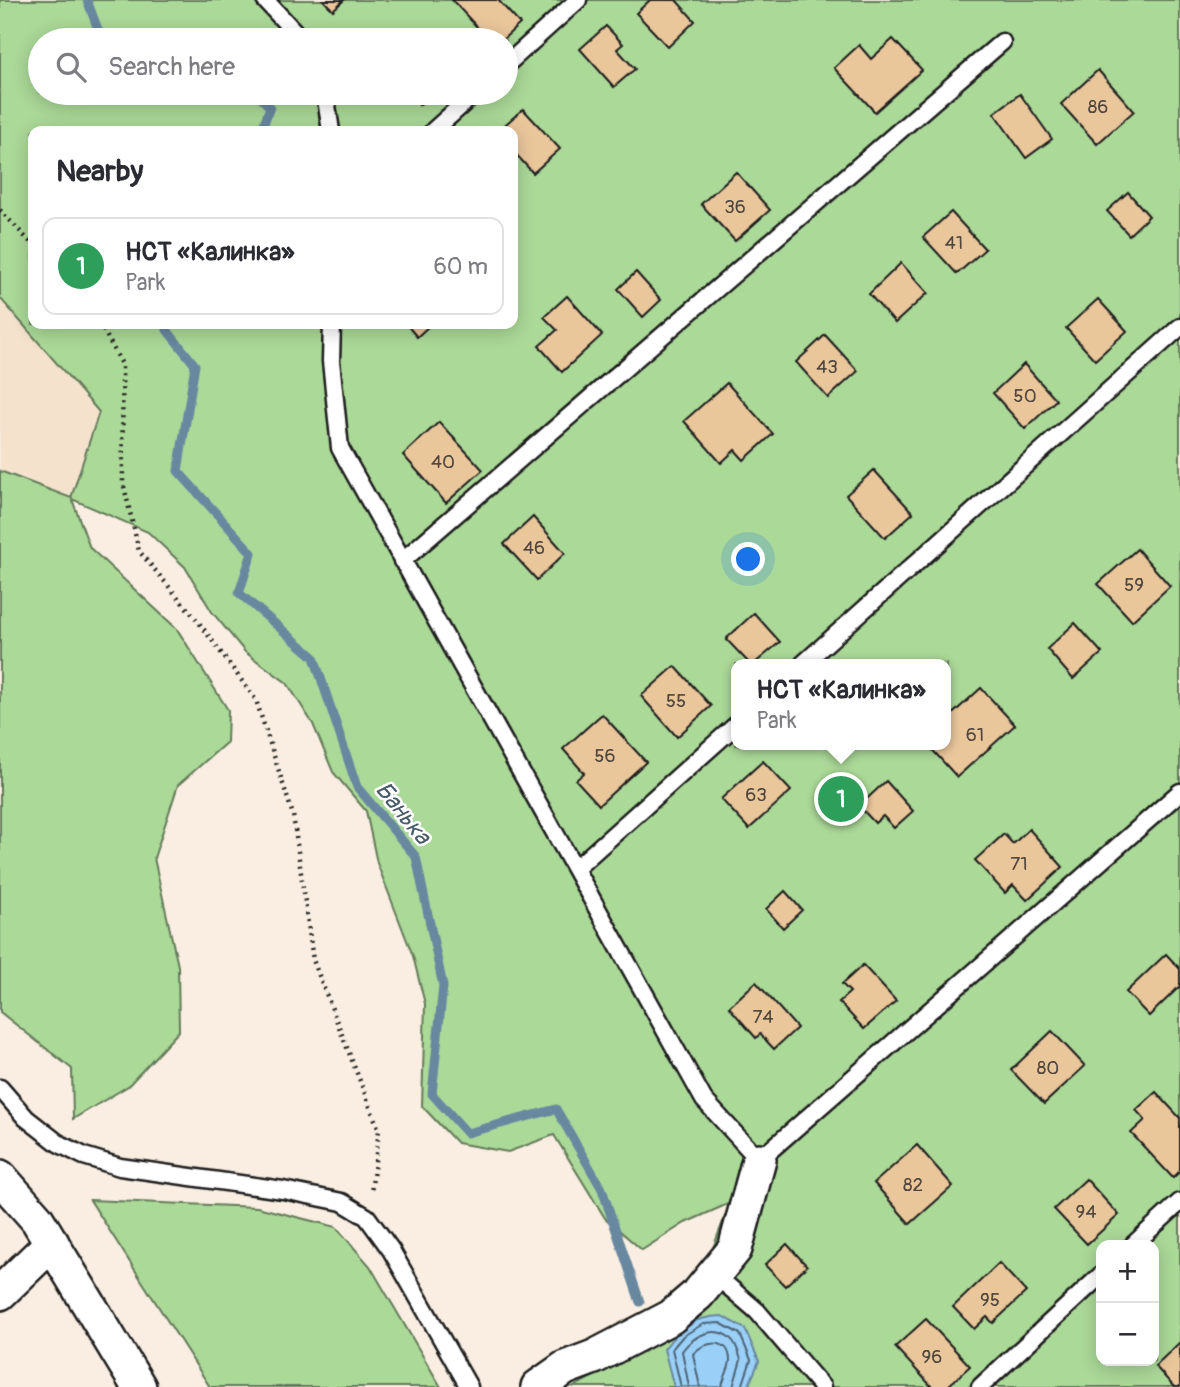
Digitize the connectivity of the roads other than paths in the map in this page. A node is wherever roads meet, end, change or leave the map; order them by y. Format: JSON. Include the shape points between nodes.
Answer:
{"nodes":[{"id":1,"x":265,"y":0,"type":"edge"},
{"id":2,"x":578,"y":0,"type":"edge"},
{"id":3,"x":291,"y":28,"type":"edge"},
{"id":4,"x":1002,"y":42,"type":"dead end"},
{"id":5,"x":518,"y":54,"type":"edge"},
{"id":6,"x":327,"y":105,"type":"edge"},
{"id":7,"x":462,"y":105,"type":"edge"},
{"id":8,"x":330,"y":126,"type":"edge"},
{"id":9,"x":439,"y":126,"type":"edge"},
{"id":10,"x":1180,"y":327,"type":"edge"},
{"id":11,"x":332,"y":329,"type":"edge"},
{"id":12,"x":402,"y":561,"type":"junction"},
{"id":13,"x":809,"y":659,"type":"edge"},
{"id":14,"x":731,"y":729,"type":"edge"},
{"id":15,"x":1180,"y":792,"type":"edge"},
{"id":16,"x":576,"y":868,"type":"junction"},
{"id":17,"x":0,"y":1088,"type":"edge"},
{"id":18,"x":759,"y":1160,"type":"junction"},
{"id":19,"x":0,"y":1177,"type":"edge"},
{"id":20,"x":1180,"y":1202,"type":"edge"},
{"id":21,"x":1138,"y":1240,"type":"edge"},
{"id":22,"x":52,"y":1243,"type":"junction"},
{"id":23,"x":714,"y":1274,"type":"junction"},
{"id":24,"x":1096,"y":1280,"type":"edge"},
{"id":25,"x":0,"y":1293,"type":"edge"},
{"id":26,"x":139,"y":1387,"type":"edge"},
{"id":27,"x":469,"y":1387,"type":"edge"},
{"id":28,"x":538,"y":1387,"type":"edge"},
{"id":29,"x":822,"y":1387,"type":"edge"},
{"id":30,"x":980,"y":1387,"type":"edge"}],
"edges":[{"from":1,"to":3,"type":"lane"},
{"from":2,"to":5,"type":"lane"},
{"from":4,"to":12,"type":"lane"},
{"from":6,"to":8,"type":"lane"},
{"from":7,"to":9,"type":"lane"},
{"from":10,"to":13,"type":"lane"},
{"from":11,"to":12,"type":"lane","via":[[340,447]]},
{"from":12,"to":16,"type":"lane"},
{"from":14,"to":16,"type":"lane"},
{"from":15,"to":18,"type":"lane"},
{"from":16,"to":18,"type":"lane","via":[[704,1100]]},
{"from":17,"to":27,"type":"lane","via":[[26,1118],[84,1156],[120,1167],[342,1202],[368,1217]]},
{"from":18,"to":23,"type":"street","via":[[735,1249]]},
{"from":19,"to":22,"type":"street"},
{"from":20,"to":21,"type":"lane"},
{"from":22,"to":25,"type":"street"},
{"from":22,"to":26,"type":"street"},
{"from":23,"to":28,"type":"street","via":[[671,1317],[565,1367]]},
{"from":23,"to":29,"type":"lane","via":[[757,1311]]},
{"from":24,"to":30,"type":"lane"}]}
